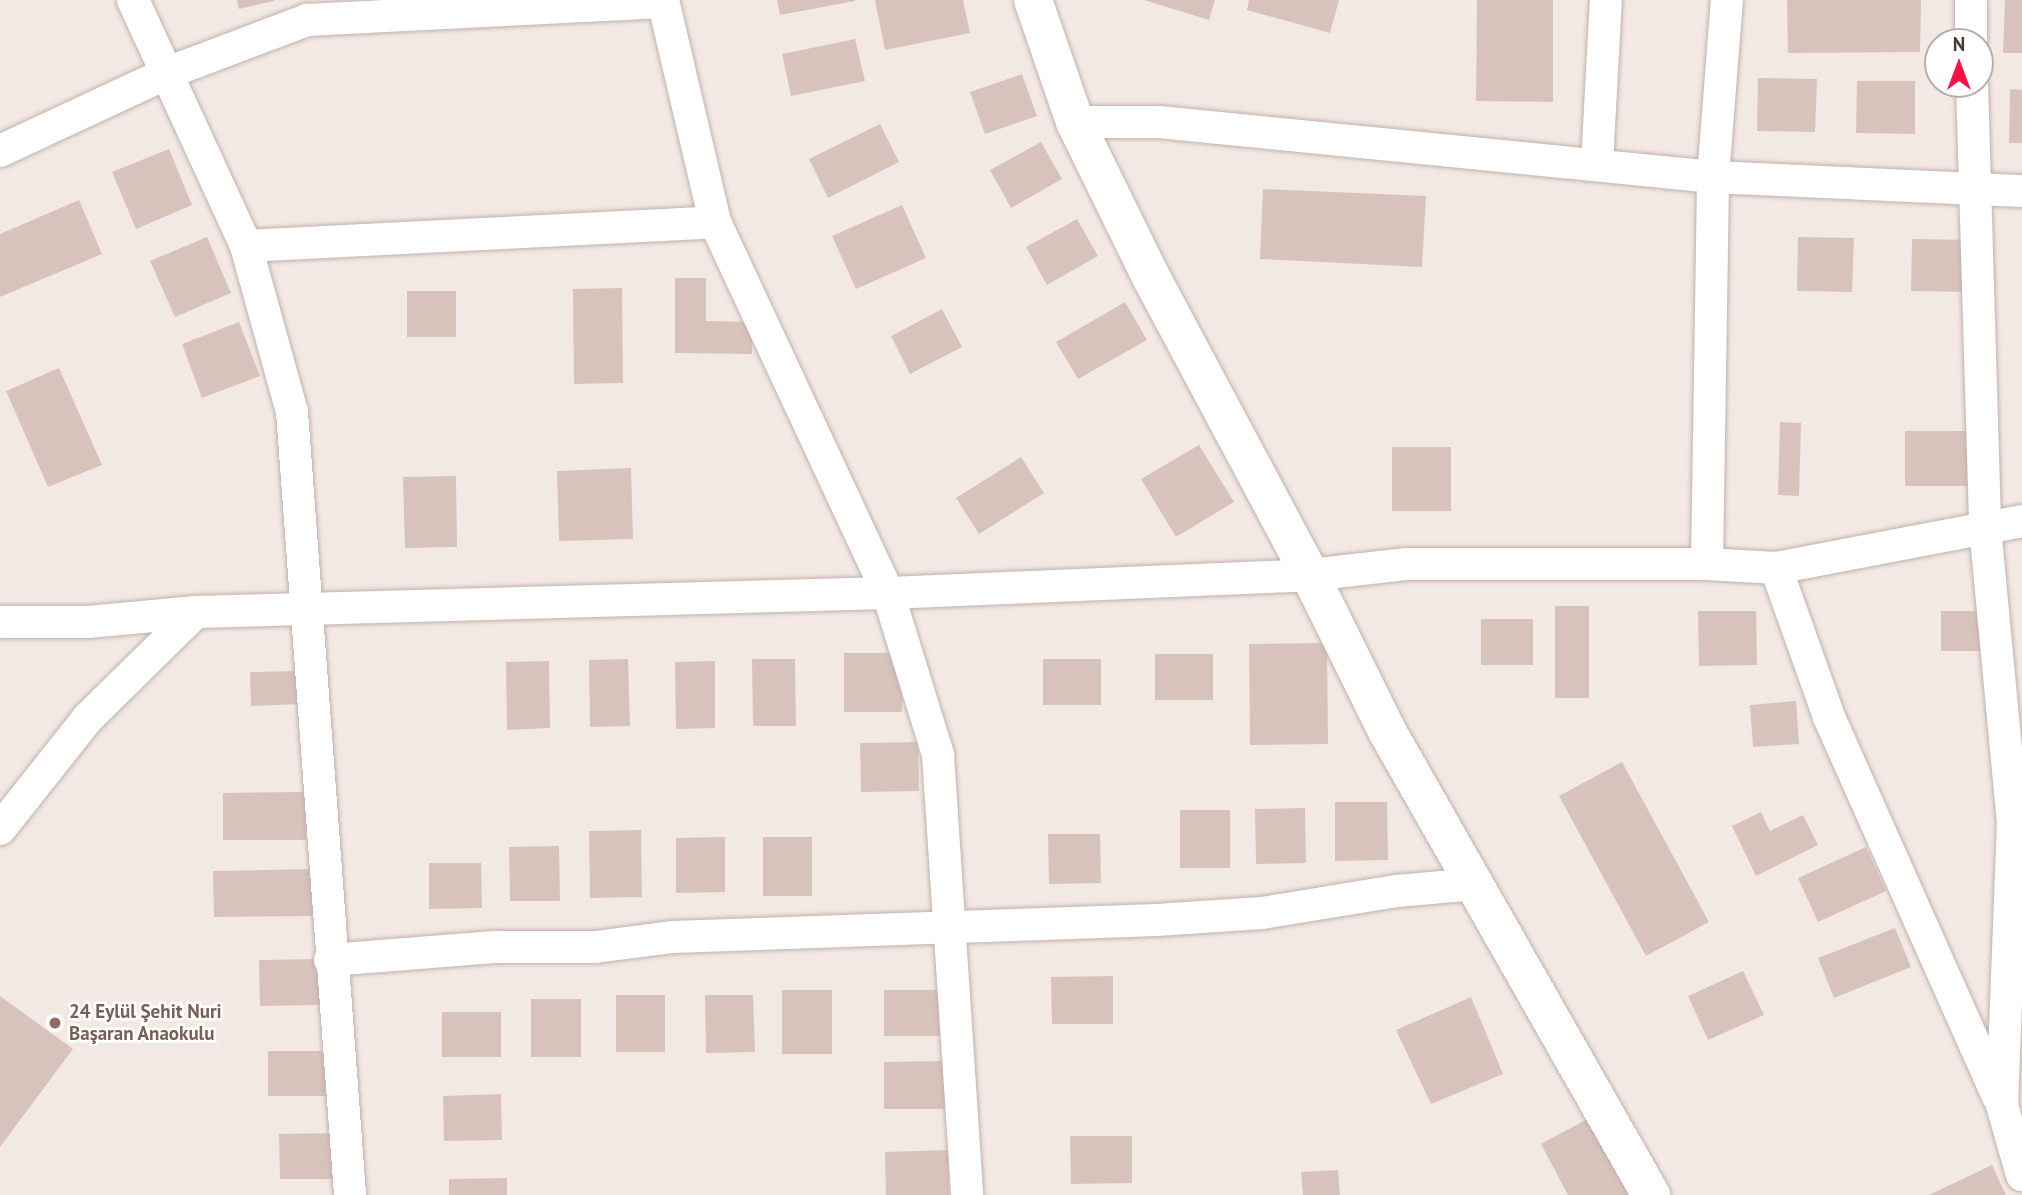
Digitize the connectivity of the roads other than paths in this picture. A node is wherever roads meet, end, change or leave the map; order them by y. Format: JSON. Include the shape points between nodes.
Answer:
{"nodes":[{"id":1,"x":133,"y":0,"type":"edge"},
{"id":2,"x":1032,"y":0,"type":"edge"},
{"id":3,"x":1606,"y":0,"type":"edge"},
{"id":4,"x":1727,"y":0,"type":"edge"},
{"id":5,"x":1971,"y":0,"type":"edge"},
{"id":6,"x":663,"y":1,"type":"edge"},
{"id":7,"x":1971,"y":28,"type":"edge"},
{"id":8,"x":167,"y":73,"type":"junction"},
{"id":9,"x":1972,"y":98,"type":"edge"},
{"id":10,"x":1075,"y":122,"type":"junction"},
{"id":11,"x":0,"y":150,"type":"edge"},
{"id":12,"x":1597,"y":164,"type":"junction"},
{"id":13,"x":1713,"y":177,"type":"junction"},
{"id":14,"x":1974,"y":188,"type":"junction"},
{"id":15,"x":2022,"y":191,"type":"edge"},
{"id":16,"x":715,"y":222,"type":"junction"},
{"id":17,"x":246,"y":246,"type":"junction"},
{"id":18,"x":2022,"y":522,"type":"edge"},
{"id":19,"x":1985,"y":527,"type":"junction"},
{"id":20,"x":1707,"y":564,"type":"junction"},
{"id":21,"x":1776,"y":568,"type":"junction"},
{"id":22,"x":1310,"y":575,"type":"junction"},
{"id":23,"x":888,"y":593,"type":"junction"},
{"id":24,"x":304,"y":609,"type":"junction"},
{"id":25,"x":196,"y":612,"type":"junction"},
{"id":26,"x":0,"y":622,"type":"edge"},
{"id":27,"x":2017,"y":821,"type":"edge"},
{"id":28,"x":0,"y":829,"type":"edge"},
{"id":29,"x":1476,"y":884,"type":"junction"},
{"id":30,"x":952,"y":927,"type":"junction"},
{"id":31,"x":330,"y":960,"type":"junction"},
{"id":32,"x":2012,"y":1105,"type":"edge"},
{"id":33,"x":2022,"y":1175,"type":"edge"},
{"id":34,"x":350,"y":1195,"type":"edge"},
{"id":35,"x":968,"y":1195,"type":"edge"},
{"id":36,"x":1651,"y":1195,"type":"edge"}],
"edges":[{"from":1,"to":8,"type":"street"},
{"from":2,"to":10,"type":"street"},
{"from":3,"to":12,"type":"street"},
{"from":4,"to":13,"type":"street"},
{"from":5,"to":7,"type":"street"},
{"from":6,"to":8,"type":"street","via":[[307,20]]},
{"from":6,"to":16,"type":"street"},
{"from":8,"to":11,"type":"street"},
{"from":8,"to":17,"type":"street"},
{"from":9,"to":14,"type":"street"},
{"from":10,"to":12,"type":"street","via":[[1159,122]]},
{"from":10,"to":22,"type":"street"},
{"from":12,"to":13,"type":"street"},
{"from":13,"to":14,"type":"street"},
{"from":13,"to":20,"type":"street"},
{"from":14,"to":15,"type":"street"},
{"from":14,"to":19,"type":"street"},
{"from":16,"to":17,"type":"street"},
{"from":16,"to":23,"type":"street"},
{"from":17,"to":24,"type":"street","via":[[292,412]]},
{"from":18,"to":19,"type":"street"},
{"from":19,"to":21,"type":"street"},
{"from":19,"to":27,"type":"street"},
{"from":20,"to":21,"type":"street"},
{"from":20,"to":22,"type":"street","via":[[1407,564]]},
{"from":21,"to":32,"type":"street","via":[[1829,717]]},
{"from":22,"to":23,"type":"street"},
{"from":22,"to":29,"type":"street","via":[[1387,731]]},
{"from":23,"to":24,"type":"street"},
{"from":23,"to":30,"type":"street","via":[[938,755]]},
{"from":24,"to":25,"type":"street"},
{"from":24,"to":31,"type":"street"},
{"from":25,"to":26,"type":"street","via":[[88,622]]},
{"from":25,"to":28,"type":"street","via":[[88,718]]},
{"from":27,"to":32,"type":"street"},
{"from":29,"to":30,"type":"street","via":[[1397,891],[1262,913]]},
{"from":29,"to":36,"type":"street","via":[[1585,1086]]},
{"from":30,"to":31,"type":"street","via":[[673,937],[595,947],[497,947]]},
{"from":30,"to":35,"type":"street"},
{"from":31,"to":34,"type":"street"},
{"from":32,"to":33,"type":"street"}]}
